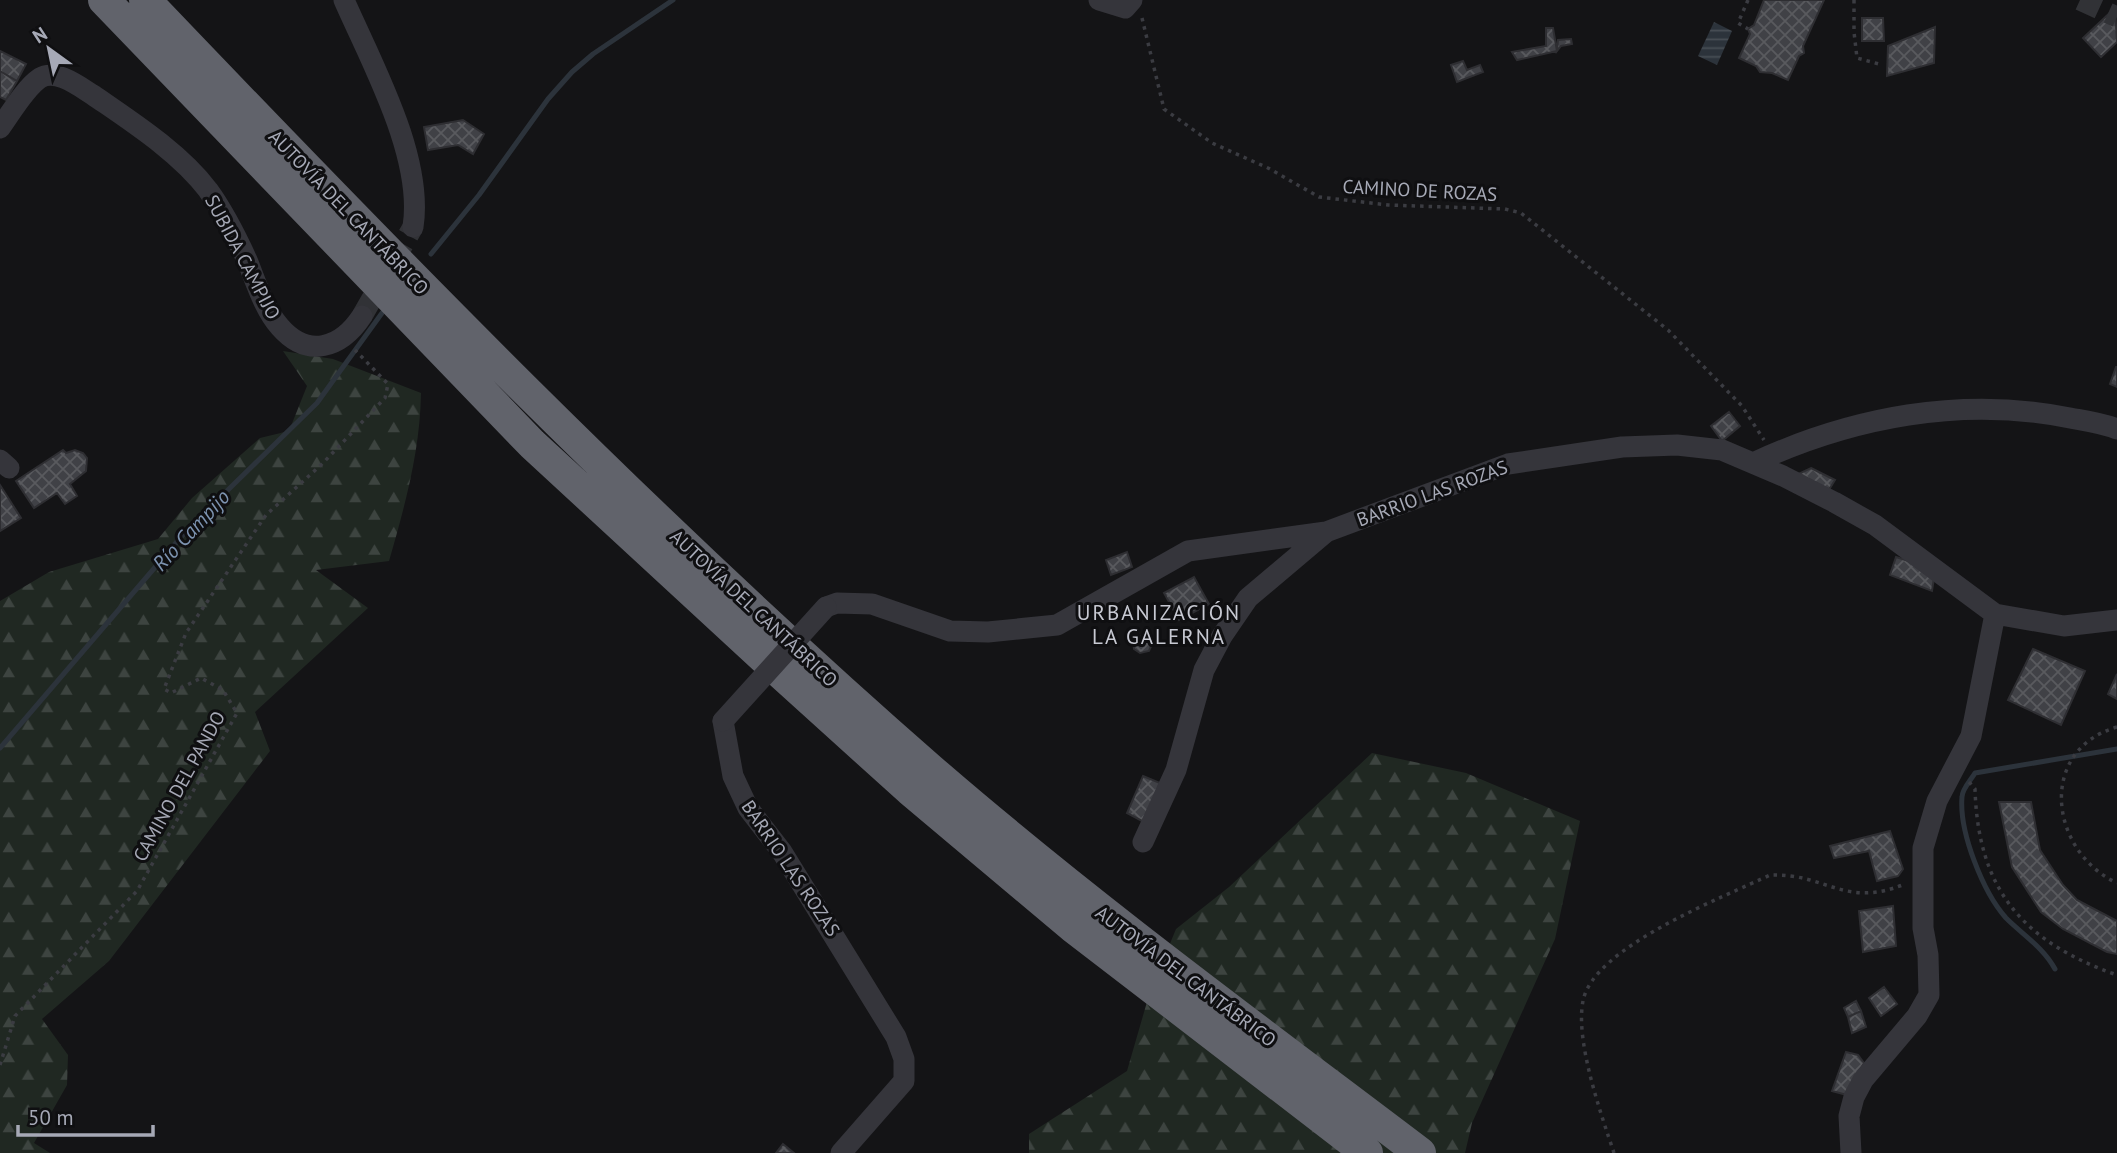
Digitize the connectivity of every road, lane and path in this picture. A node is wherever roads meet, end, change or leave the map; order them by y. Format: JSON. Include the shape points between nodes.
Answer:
{"nodes":[{"id":1,"x":104,"y":0,"type":"edge"},
{"id":2,"x":145,"y":0,"type":"edge"},
{"id":3,"x":344,"y":0,"type":"edge"},
{"id":4,"x":1099,"y":0,"type":"edge"},
{"id":5,"x":1748,"y":0,"type":"edge"},
{"id":6,"x":1854,"y":0,"type":"edge"},
{"id":7,"x":1132,"y":1,"type":"edge"},
{"id":8,"x":1853,"y":28,"type":"junction"},
{"id":9,"x":1748,"y":29,"type":"dead end"},
{"id":10,"x":1862,"y":30,"type":"dead end"},
{"id":11,"x":1879,"y":64,"type":"dead end"},
{"id":12,"x":0,"y":128,"type":"edge"},
{"id":13,"x":413,"y":227,"type":"tunnel mouth"},
{"id":14,"x":362,"y":316,"type":"tunnel mouth"},
{"id":15,"x":342,"y":340,"type":"junction"},
{"id":16,"x":2117,"y":429,"type":"edge"},
{"id":17,"x":1762,"y":459,"type":"junction"},
{"id":18,"x":1326,"y":532,"type":"junction"},
{"id":19,"x":1995,"y":614,"type":"junction"},
{"id":20,"x":2117,"y":620,"type":"edge"},
{"id":21,"x":2117,"y":726,"type":"edge"},
{"id":22,"x":1975,"y":789,"type":"dead end"},
{"id":23,"x":1143,"y":842,"type":"dead end"},
{"id":24,"x":1923,"y":876,"type":"junction"},
{"id":25,"x":2117,"y":883,"type":"edge"},
{"id":26,"x":2117,"y":975,"type":"edge"},
{"id":27,"x":0,"y":1065,"type":"edge"},
{"id":28,"x":841,"y":1153,"type":"edge"},
{"id":29,"x":1367,"y":1153,"type":"edge"},
{"id":30,"x":1420,"y":1153,"type":"edge"},
{"id":31,"x":1614,"y":1153,"type":"edge"},
{"id":32,"x":1851,"y":1153,"type":"edge"}],
"edges":[{"from":1,"to":29,"type":"highway","name":"AUTOVÍA DEL CANTÁBRICO","via":[[532,444],[775,668],[910,790],[1073,927]]},
{"from":2,"to":30,"type":"highway","name":"AUTOVÍA DEL CANTÁBRICO","via":[[369,235],[538,402],[668,529],[900,742],[1092,905]]},
{"from":3,"to":13,"type":"street","via":[[404,143],[416,205]]},
{"from":4,"to":7,"type":"street","via":[[1125,8]]},
{"from":5,"to":9,"type":"path","via":[[1738,23]]},
{"from":6,"to":8,"type":"path"},
{"from":7,"to":17,"type":"path","name":"CAMINO DE ROZAS","via":[[1144,22],[1160,101],[1174,118],[1212,144],[1319,197],[1521,213],[1668,330],[1742,406]]},
{"from":8,"to":10,"type":"path"},
{"from":8,"to":11,"type":"path","via":[[1857,58]]},
{"from":12,"to":15,"type":"street","name":"SUBIDA CAMPIJO","via":[[40,78],[52,75],[79,86],[187,167],[207,189],[229,223],[278,325],[294,340],[310,345],[333,345]]},
{"from":14,"to":15,"type":"street"},
{"from":15,"to":27,"type":"path","name":"CAMINO DEL PANDO","via":[[388,384],[385,398],[323,464],[266,514],[186,633],[164,689],[171,693],[201,678],[223,690],[237,713],[138,891],[15,1017]]},
{"from":16,"to":17,"type":"street","via":[[2037,411],[1973,409],[1899,416]]},
{"from":17,"to":18,"type":"street","name":"BARRIO LAS ROZAS","via":[[1677,445],[1564,454],[1468,477]]},
{"from":17,"to":19,"type":"street","name":"BARRIO LAS ROZAS","via":[[1875,525]]},
{"from":18,"to":23,"type":"street","name":"BARRIO LAS ROZAS","via":[[1248,598],[1222,636],[1204,670],[1175,770]]},
{"from":18,"to":28,"type":"street","name":"BARRIO LAS ROZAS","bridge":true,"via":[[1188,551],[1057,625],[950,631],[872,604],[837,603],[826,607],[723,721],[733,776],[748,808],[782,852],[866,984],[904,1059],[904,1081]]},
{"from":19,"to":20,"type":"street","via":[[2064,626]]},
{"from":19,"to":24,"type":"street","via":[[1971,736],[1928,824]]},
{"from":21,"to":25,"type":"path","via":[[2085,744],[2064,781],[2060,807],[2066,832],[2084,861]]},
{"from":22,"to":26,"type":"path","via":[[1976,824],[1986,862],[2014,913],[2059,950]]},
{"from":24,"to":31,"type":"path","via":[[1868,895],[1850,894],[1791,874],[1770,875],[1643,937],[1614,960],[1591,982],[1583,1002],[1585,1045]]},
{"from":24,"to":32,"type":"street","via":[[1929,995],[1854,1097],[1849,1116]]}]}
